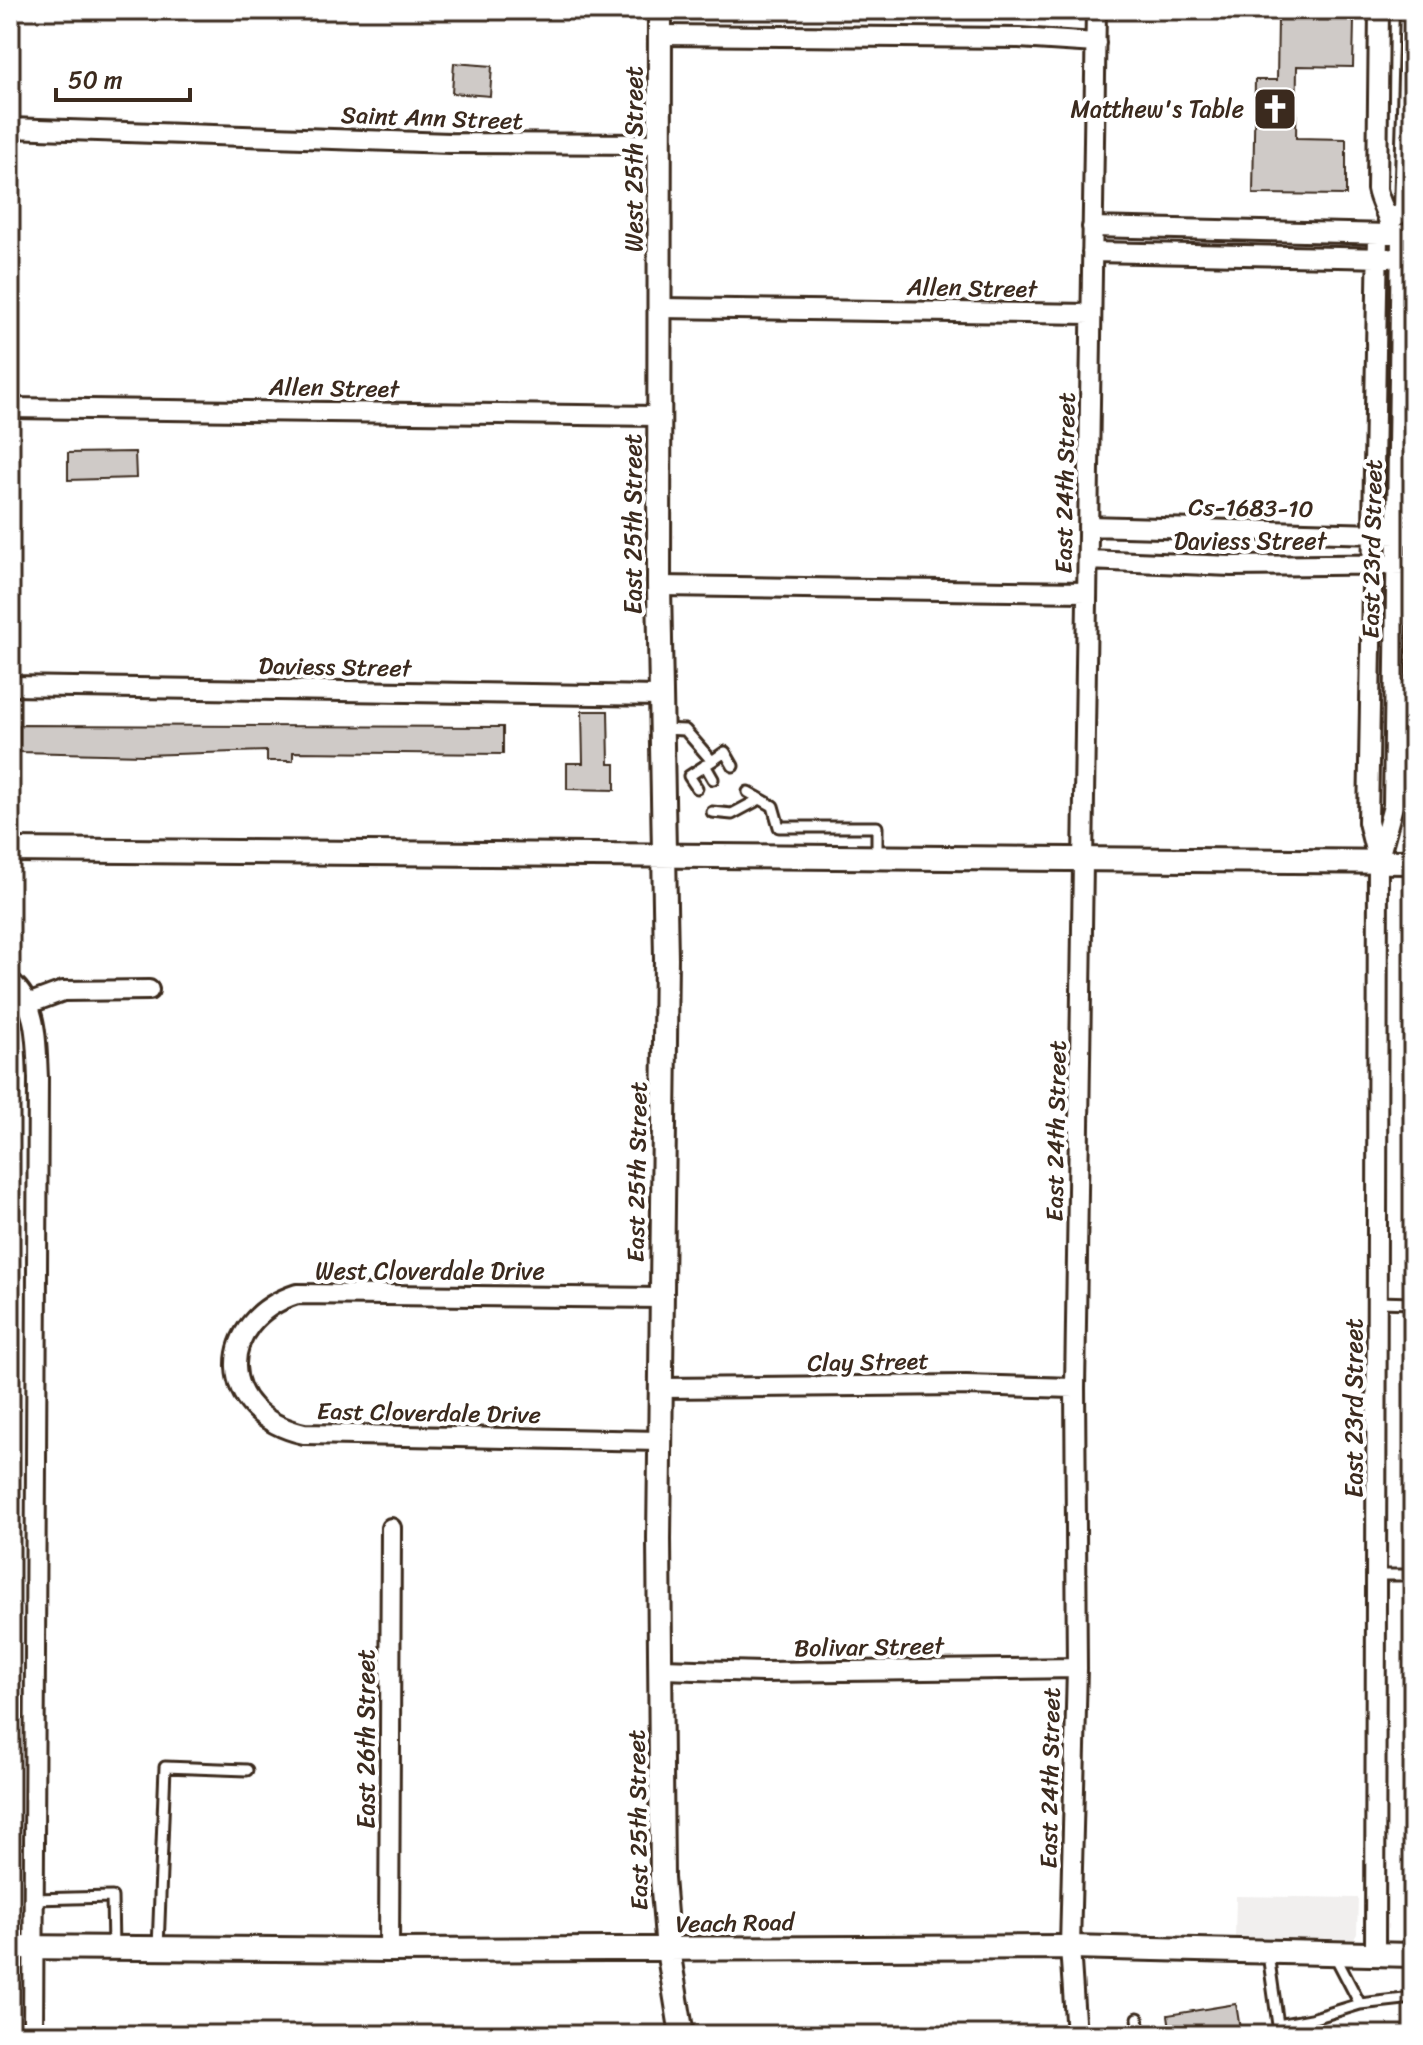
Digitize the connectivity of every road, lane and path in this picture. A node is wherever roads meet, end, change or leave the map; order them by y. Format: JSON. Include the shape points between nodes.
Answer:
{"nodes":[{"id":1,"x":660,"y":10,"type":"edge"},
{"id":2,"x":1096,"y":10,"type":"edge"},
{"id":3,"x":1379,"y":10,"type":"edge"},
{"id":4,"x":1410,"y":10,"type":"edge"},
{"id":5,"x":660,"y":35,"type":"junction"},
{"id":6,"x":1096,"y":43,"type":"junction"},
{"id":7,"x":10,"y":128,"type":"edge"},
{"id":8,"x":661,"y":144,"type":"junction"},
{"id":9,"x":1092,"y":227,"type":"junction"},
{"id":10,"x":1395,"y":231,"type":"edge"},
{"id":11,"x":1092,"y":252,"type":"junction"},
{"id":12,"x":1378,"y":257,"type":"junction"},
{"id":13,"x":1407,"y":258,"type":"edge"},
{"id":14,"x":660,"y":308,"type":"junction"},
{"id":15,"x":1091,"y":314,"type":"junction"},
{"id":16,"x":10,"y":408,"type":"edge"},
{"id":17,"x":658,"y":416,"type":"junction"},
{"id":18,"x":1088,"y":526,"type":"junction"},
{"id":19,"x":1373,"y":534,"type":"junction"},
{"id":20,"x":1406,"y":535,"type":"edge"},
{"id":21,"x":1088,"y":560,"type":"junction"},
{"id":22,"x":1372,"y":564,"type":"junction"},
{"id":23,"x":1405,"y":564,"type":"edge"},
{"id":24,"x":659,"y":586,"type":"junction"},
{"id":25,"x":1087,"y":592,"type":"junction"},
{"id":26,"x":10,"y":686,"type":"edge"},
{"id":27,"x":660,"y":696,"type":"junction"},
{"id":28,"x":661,"y":729,"type":"junction"},
{"id":29,"x":708,"y":763,"type":"junction"},
{"id":30,"x":733,"y":766,"type":"dead end"},
{"id":31,"x":713,"y":779,"type":"dead end"},
{"id":32,"x":697,"y":788,"type":"dead end"},
{"id":33,"x":748,"y":792,"type":"dead end"},
{"id":34,"x":760,"y":799,"type":"junction"},
{"id":35,"x":727,"y":803,"type":"dead end"},
{"id":36,"x":741,"y":809,"type":"junction"},
{"id":37,"x":712,"y":812,"type":"dead end"},
{"id":38,"x":10,"y":850,"type":"edge"},
{"id":39,"x":664,"y":853,"type":"junction"},
{"id":40,"x":877,"y":856,"type":"junction"},
{"id":41,"x":1082,"y":858,"type":"junction"},
{"id":42,"x":1378,"y":862,"type":"junction"},
{"id":43,"x":1413,"y":862,"type":"edge"},
{"id":44,"x":10,"y":981,"type":"edge"},
{"id":45,"x":149,"y":990,"type":"dead end"},
{"id":46,"x":28,"y":1004,"type":"junction"},
{"id":47,"x":662,"y":1298,"type":"junction"},
{"id":48,"x":1378,"y":1302,"type":"junction"},
{"id":49,"x":1413,"y":1303,"type":"edge"},
{"id":50,"x":237,"y":1365,"type":"joint"},
{"id":51,"x":661,"y":1388,"type":"junction"},
{"id":52,"x":1075,"y":1388,"type":"junction"},
{"id":53,"x":660,"y":1441,"type":"junction"},
{"id":54,"x":391,"y":1528,"type":"dead end"},
{"id":55,"x":1377,"y":1575,"type":"junction"},
{"id":56,"x":1413,"y":1575,"type":"edge"},
{"id":57,"x":1077,"y":1668,"type":"junction"},
{"id":58,"x":662,"y":1669,"type":"junction"},
{"id":59,"x":247,"y":1770,"type":"dead end"},
{"id":60,"x":33,"y":1899,"type":"junction"},
{"id":61,"x":1070,"y":1947,"type":"junction"},
{"id":62,"x":21,"y":1948,"type":"edge"},
{"id":63,"x":113,"y":1948,"type":"junction"},
{"id":64,"x":158,"y":1948,"type":"junction"},
{"id":65,"x":389,"y":1950,"type":"junction"},
{"id":66,"x":668,"y":1950,"type":"junction"},
{"id":67,"x":1267,"y":1951,"type":"junction"},
{"id":68,"x":1334,"y":1953,"type":"junction"},
{"id":69,"x":1375,"y":1954,"type":"junction"},
{"id":70,"x":1413,"y":1955,"type":"edge"},
{"id":71,"x":1413,"y":1998,"type":"edge"},
{"id":72,"x":1360,"y":2004,"type":"junction"},
{"id":73,"x":1138,"y":2018,"type":"dead end"},
{"id":74,"x":1311,"y":2019,"type":"junction"},
{"id":75,"x":1279,"y":2030,"type":"edge"},
{"id":76,"x":33,"y":2035,"type":"edge"},
{"id":77,"x":682,"y":2035,"type":"edge"},
{"id":78,"x":1076,"y":2035,"type":"edge"},
{"id":79,"x":1140,"y":2035,"type":"edge"},
{"id":80,"x":1305,"y":2035,"type":"edge"}],
"edges":[{"from":1,"to":5,"type":"street","name":"West 25th Street"},
{"from":2,"to":6,"type":"street","name":"East 24th Street"},
{"from":3,"to":10,"type":"street","via":[[1377,189],[1381,209]]},
{"from":4,"to":10,"type":"street","via":[[1404,210]]},
{"from":5,"to":6,"type":"street"},
{"from":5,"to":8,"type":"street","name":"West 25th Street"},
{"from":6,"to":9,"type":"street","name":"East 24th Street"},
{"from":7,"to":8,"type":"street","name":"Saint Ann Street","via":[[450,143]]},
{"from":8,"to":14,"type":"street","name":"West 25th Street"},
{"from":9,"to":10,"type":"street"},
{"from":9,"to":11,"type":"street","name":"East 24th Street"},
{"from":10,"to":12,"type":"street","name":"East 23rd Street"},
{"from":10,"to":13,"type":"street","name":"East 23rd Street"},
{"from":11,"to":12,"type":"street"},
{"from":11,"to":15,"type":"street","name":"East 24th Street"},
{"from":12,"to":13,"type":"street"},
{"from":12,"to":19,"type":"street","name":"East 23rd Street"},
{"from":13,"to":20,"type":"street","name":"East 23rd Street"},
{"from":14,"to":15,"type":"street","name":"Allen Street"},
{"from":14,"to":17,"type":"street","name":"East 25th Street"},
{"from":15,"to":18,"type":"street","name":"East 24th Street"},
{"from":16,"to":17,"type":"street","name":"Allen Street"},
{"from":17,"to":24,"type":"street","name":"East 25th Street"},
{"from":18,"to":19,"type":"street","name":"Cs-1683-10"},
{"from":18,"to":21,"type":"street","name":"East 24th Street"},
{"from":19,"to":20,"type":"street","name":"Cs-1683-10"},
{"from":19,"to":22,"type":"street","name":"East 23rd Street"},
{"from":20,"to":23,"type":"street","name":"East 23rd Street"},
{"from":21,"to":22,"type":"street","name":"Daviess Street","via":[[1215,566]]},
{"from":21,"to":25,"type":"street","name":"East 24th Street"},
{"from":22,"to":23,"type":"street","name":"Daviess Street"},
{"from":22,"to":42,"type":"street","name":"East 23rd Street","via":[[1368,822]]},
{"from":23,"to":42,"type":"street","name":"East 23rd Street","via":[[1393,806]]},
{"from":24,"to":25,"type":"street"},
{"from":24,"to":27,"type":"street","name":"East 25th Street"},
{"from":25,"to":41,"type":"street","name":"East 24th Street"},
{"from":26,"to":27,"type":"street","name":"Daviess Street"},
{"from":27,"to":28,"type":"street","name":"East 25th Street"},
{"from":28,"to":29,"type":"lane","via":[[685,730]]},
{"from":28,"to":39,"type":"street","name":"East 25th Street"},
{"from":29,"to":30,"type":"lane","via":[[725,752]]},
{"from":29,"to":31,"type":"lane"},
{"from":29,"to":32,"type":"lane","via":[[689,776]]},
{"from":33,"to":34,"type":"lane"},
{"from":34,"to":36,"type":"lane"},
{"from":34,"to":40,"type":"lane","via":[[773,806],[779,827],[877,827]]},
{"from":35,"to":36,"type":"lane"},
{"from":36,"to":37,"type":"lane","via":[[732,814]]},
{"from":38,"to":39,"type":"street"},
{"from":39,"to":40,"type":"street"},
{"from":39,"to":47,"type":"street","name":"East 25th Street"},
{"from":40,"to":41,"type":"street"},
{"from":41,"to":42,"type":"street"},
{"from":41,"to":52,"type":"street","name":"East 24th Street"},
{"from":42,"to":43,"type":"street"},
{"from":42,"to":48,"type":"street","name":"East 23rd Street"},
{"from":44,"to":46,"type":"street"},
{"from":45,"to":46,"type":"street","via":[[63,991]]},
{"from":46,"to":60,"type":"street","via":[[35,1025],[38,1078]]},
{"from":47,"to":50,"type":"street","name":"West Cloverdale Drive","via":[[297,1294],[278,1300],[253,1320]]},
{"from":47,"to":51,"type":"street","name":"East 25th Street"},
{"from":48,"to":49,"type":"lane"},
{"from":48,"to":55,"type":"street","name":"East 23rd Street"},
{"from":50,"to":53,"type":"street","name":"East Cloverdale Drive","via":[[238,1381],[254,1412],[304,1434]]},
{"from":51,"to":52,"type":"street","name":"Clay Street"},
{"from":51,"to":53,"type":"street","name":"East 25th Street"},
{"from":52,"to":57,"type":"street","name":"East 24th Street"},
{"from":53,"to":58,"type":"street","name":"East 25th Street"},
{"from":54,"to":65,"type":"street","name":"East 26th Street"},
{"from":55,"to":56,"type":"lane"},
{"from":55,"to":69,"type":"street","name":"East 23rd Street"},
{"from":57,"to":58,"type":"street","name":"Bolivar Street"},
{"from":57,"to":61,"type":"street","name":"East 24th Street"},
{"from":58,"to":66,"type":"street","name":"East 25th Street","via":[[662,1878]]},
{"from":59,"to":64,"type":"lane","via":[[165,1767]]},
{"from":60,"to":62,"type":"street"},
{"from":60,"to":63,"type":"lane","via":[[112,1897]]},
{"from":61,"to":66,"type":"street","name":"Veach Road"},
{"from":61,"to":67,"type":"street","name":"Veach Road"},
{"from":61,"to":78,"type":"street","name":"East 24th Street"},
{"from":62,"to":63,"type":"street","name":"Veach Road"},
{"from":62,"to":76,"type":"street"},
{"from":63,"to":64,"type":"street","name":"Veach Road"},
{"from":64,"to":65,"type":"street","name":"Veach Road"},
{"from":65,"to":66,"type":"street","name":"Veach Road"},
{"from":66,"to":77,"type":"street","name":"East 25th Street"},
{"from":67,"to":68,"type":"street","name":"Veach Road"},
{"from":67,"to":75,"type":"lane"},
{"from":68,"to":69,"type":"street","name":"Veach Road"},
{"from":68,"to":72,"type":"lane"},
{"from":69,"to":70,"type":"street","name":"Veach Road"},
{"from":71,"to":72,"type":"lane"},
{"from":72,"to":74,"type":"lane"},
{"from":73,"to":79,"type":"lane"},
{"from":74,"to":75,"type":"lane"},
{"from":74,"to":80,"type":"lane"}]}
